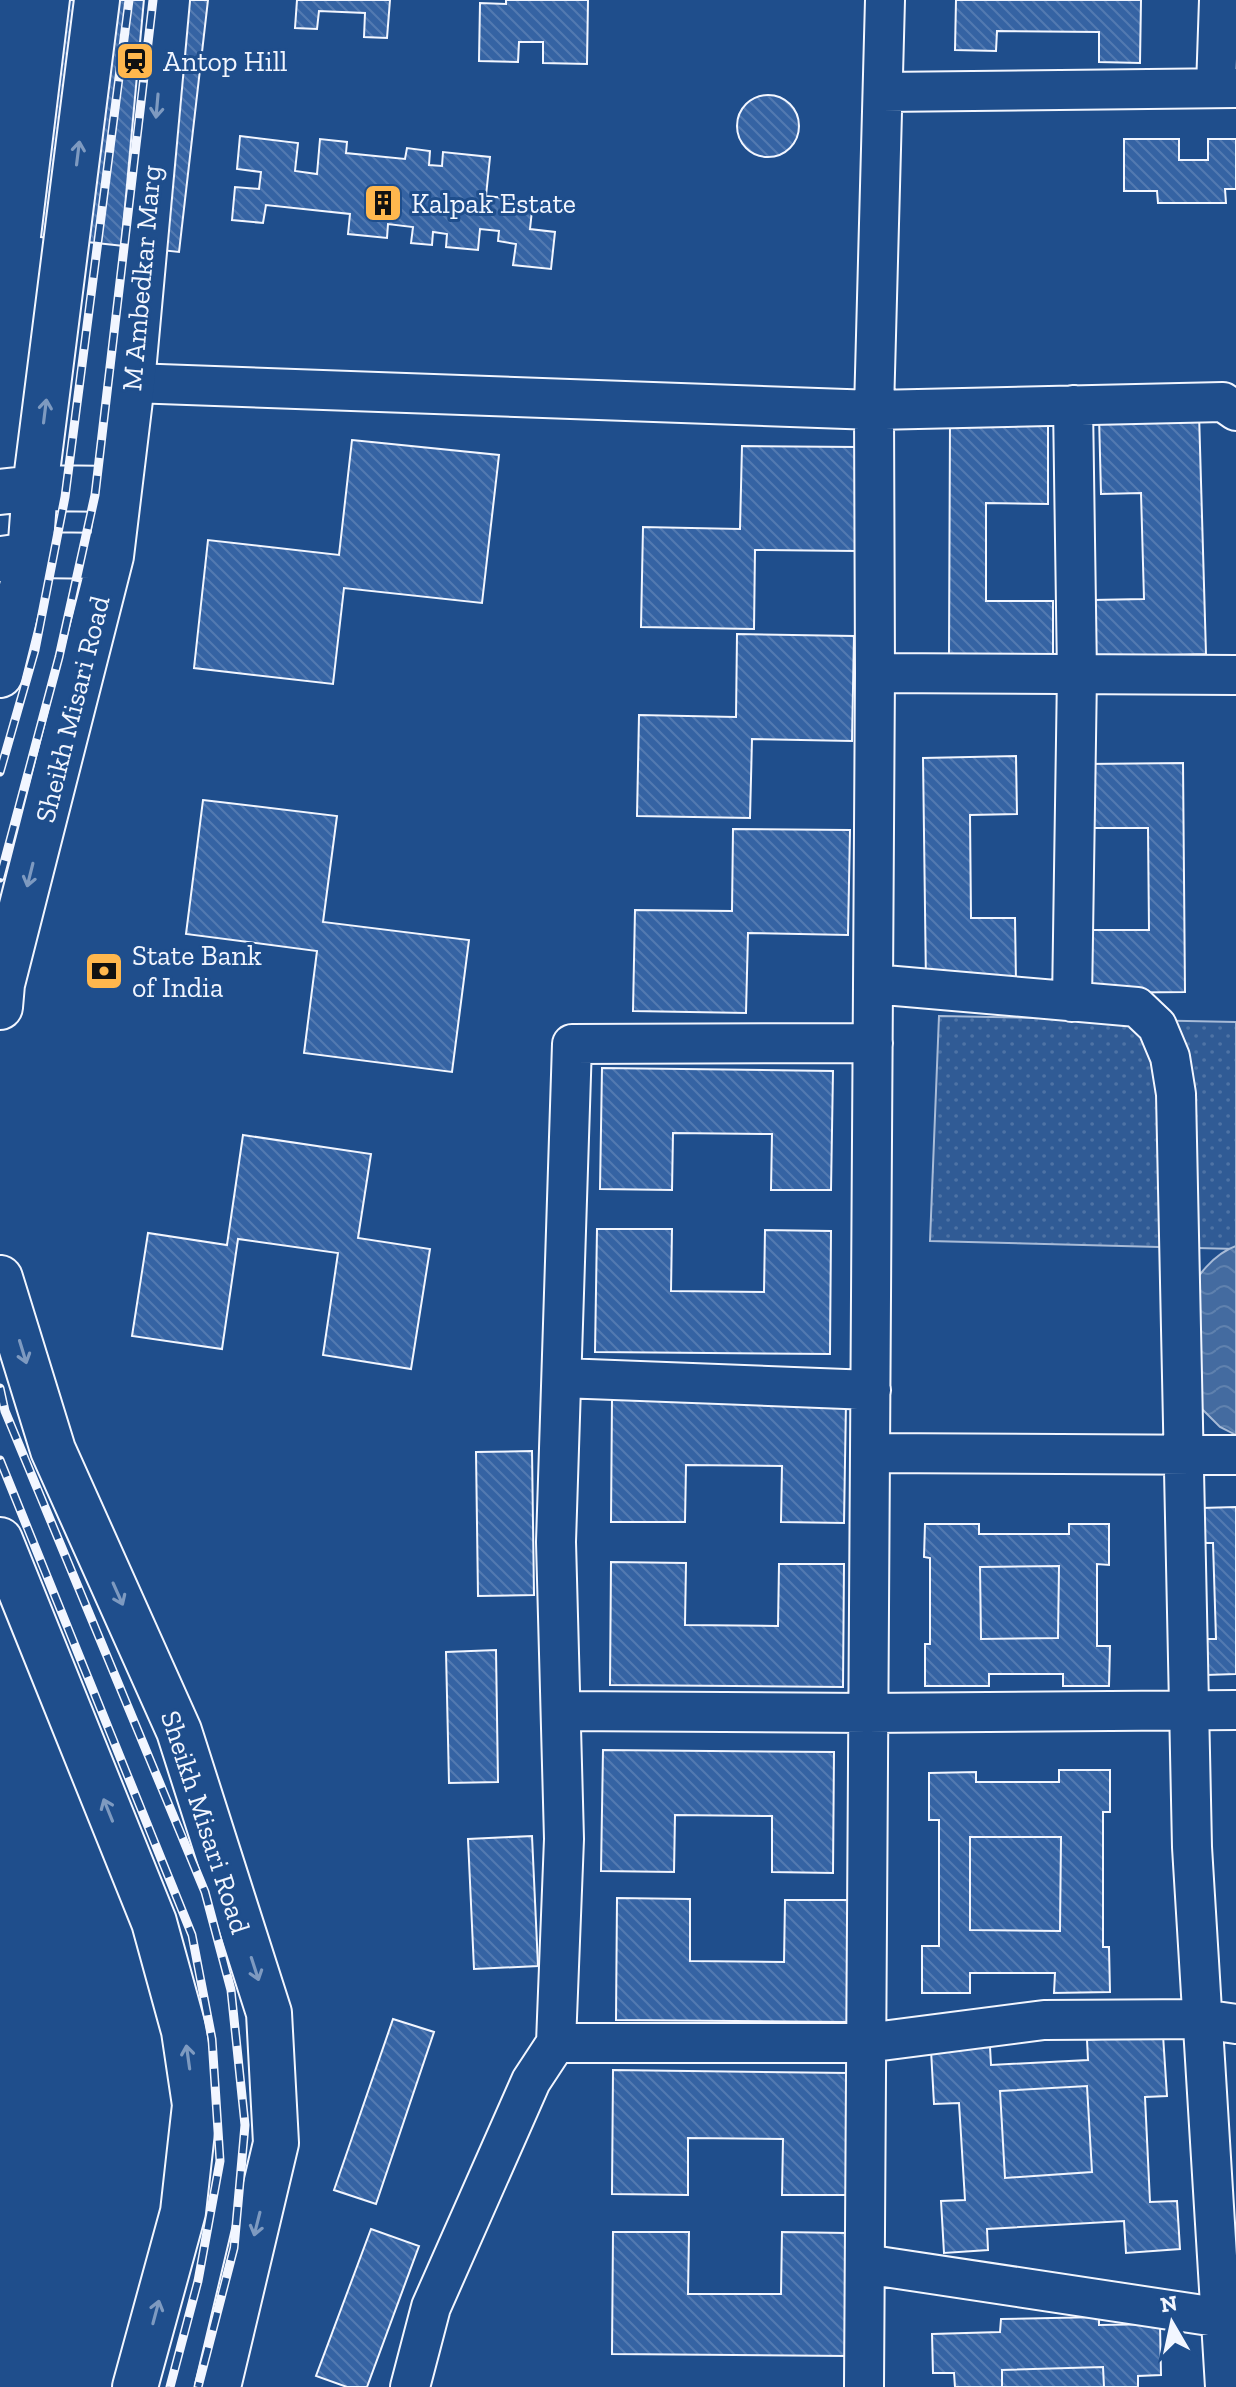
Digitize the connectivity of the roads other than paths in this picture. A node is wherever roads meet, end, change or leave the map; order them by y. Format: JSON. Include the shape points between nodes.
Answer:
{"nodes":[{"id":1,"x":97,"y":0,"type":"edge"},
{"id":2,"x":167,"y":0,"type":"edge"},
{"id":3,"x":885,"y":0,"type":"edge"},
{"id":4,"x":1219,"y":0,"type":"edge"},
{"id":5,"x":1226,"y":88,"type":"edge"},
{"id":6,"x":883,"y":92,"type":"junction"},
{"id":7,"x":132,"y":383,"type":"junction"},
{"id":8,"x":1073,"y":405,"type":"junction"},
{"id":9,"x":874,"y":410,"type":"junction"},
{"id":10,"x":1236,"y":411,"type":"edge"},
{"id":11,"x":119,"y":489,"type":"junction"},
{"id":12,"x":17,"y":490,"type":"edge"},
{"id":13,"x":111,"y":556,"type":"junction"},
{"id":14,"x":15,"y":557,"type":"edge"},
{"id":15,"x":875,"y":673,"type":"junction"},
{"id":16,"x":1077,"y":674,"type":"junction"},
{"id":17,"x":0,"y":675,"type":"edge"},
{"id":18,"x":1236,"y":675,"type":"edge"},
{"id":19,"x":873,"y":984,"type":"junction"},
{"id":20,"x":1072,"y":1002,"type":"junction"},
{"id":21,"x":0,"y":1007,"type":"edge"},
{"id":22,"x":873,"y":1043,"type":"junction"},
{"id":23,"x":0,"y":1278,"type":"edge"},
{"id":24,"x":562,"y":1378,"type":"junction"},
{"id":25,"x":871,"y":1390,"type":"junction"},
{"id":26,"x":870,"y":1453,"type":"junction"},
{"id":27,"x":1183,"y":1454,"type":"junction"},
{"id":28,"x":1236,"y":1455,"type":"edge"},
{"id":29,"x":0,"y":1540,"type":"edge"},
{"id":30,"x":1189,"y":1709,"type":"junction"},
{"id":31,"x":1236,"y":1710,"type":"edge"},
{"id":32,"x":561,"y":1711,"type":"junction"},
{"id":33,"x":868,"y":1713,"type":"junction"},
{"id":34,"x":1219,"y":2021,"type":"edge"},
{"id":35,"x":556,"y":2043,"type":"junction"},
{"id":36,"x":866,"y":2043,"type":"junction"},
{"id":37,"x":865,"y":2264,"type":"junction"},
{"id":38,"x":1228,"y":2320,"type":"edge"},
{"id":39,"x":135,"y":2387,"type":"edge"},
{"id":40,"x":218,"y":2387,"type":"edge"},
{"id":41,"x":410,"y":2387,"type":"edge"},
{"id":42,"x":864,"y":2387,"type":"edge"},
{"id":43,"x":1225,"y":2387,"type":"edge"}],
"edges":[{"from":12,"to":1,"type":"main road","one_way":true},
{"from":2,"to":7,"type":"main road","name":"M Ambedkar Marg","one_way":true},
{"from":3,"to":6,"type":"street"},
{"from":4,"to":5,"type":"street"},
{"from":5,"to":6,"type":"street"},
{"from":6,"to":9,"type":"street"},
{"from":7,"to":9,"type":"street"},
{"from":7,"to":11,"type":"main road","name":"M Ambedkar Marg"},
{"from":8,"to":9,"type":"street"},
{"from":8,"to":10,"type":"street","via":[[1223,402]]},
{"from":8,"to":16,"type":"street"},
{"from":9,"to":15,"type":"street"},
{"from":11,"to":12,"type":"main road"},
{"from":11,"to":13,"type":"main road","name":"M Ambedkar Marg"},
{"from":12,"to":14,"type":"main road"},
{"from":13,"to":14,"type":"main road","name":"Sheikh Misari Road"},
{"from":13,"to":21,"type":"main road","name":"Sheikh Misari Road","one_way":true},
{"from":14,"to":17,"type":"main road"},
{"from":15,"to":16,"type":"street"},
{"from":15,"to":19,"type":"street"},
{"from":16,"to":18,"type":"street"},
{"from":16,"to":20,"type":"street"},
{"from":19,"to":20,"type":"street"},
{"from":19,"to":22,"type":"street"},
{"from":20,"to":27,"type":"street","via":[[1137,1007],[1157,1026],[1170,1057],[1176,1094]]},
{"from":22,"to":24,"type":"street","via":[[572,1044]]},
{"from":22,"to":25,"type":"street"},
{"from":23,"to":40,"type":"main road","name":"Sheikh Misari Road","one_way":true,"via":[[53,1450],[179,1731],[269,2013],[276,2143]]},
{"from":24,"to":25,"type":"street"},
{"from":24,"to":32,"type":"street","via":[[556,1542]]},
{"from":25,"to":26,"type":"street"},
{"from":26,"to":27,"type":"street"},
{"from":26,"to":33,"type":"street"},
{"from":27,"to":28,"type":"street"},
{"from":27,"to":30,"type":"street"},
{"from":39,"to":29,"type":"main road","one_way":true,"via":[[183,2212],[195,2105],[184,2031],[154,1922]]},
{"from":30,"to":31,"type":"street"},
{"from":30,"to":33,"type":"street"},
{"from":30,"to":34,"type":"street","via":[[1192,1847]]},
{"from":32,"to":33,"type":"street"},
{"from":32,"to":35,"type":"street","via":[[564,1839]]},
{"from":33,"to":36,"type":"street"},
{"from":34,"to":36,"type":"street","via":[[1044,2020]]},
{"from":34,"to":38,"type":"street"},
{"from":35,"to":36,"type":"street"},
{"from":35,"to":41,"type":"street","via":[[531,2081],[431,2307]]},
{"from":36,"to":37,"type":"street"},
{"from":37,"to":38,"type":"street"},
{"from":37,"to":42,"type":"street"},
{"from":38,"to":43,"type":"street"}]}
